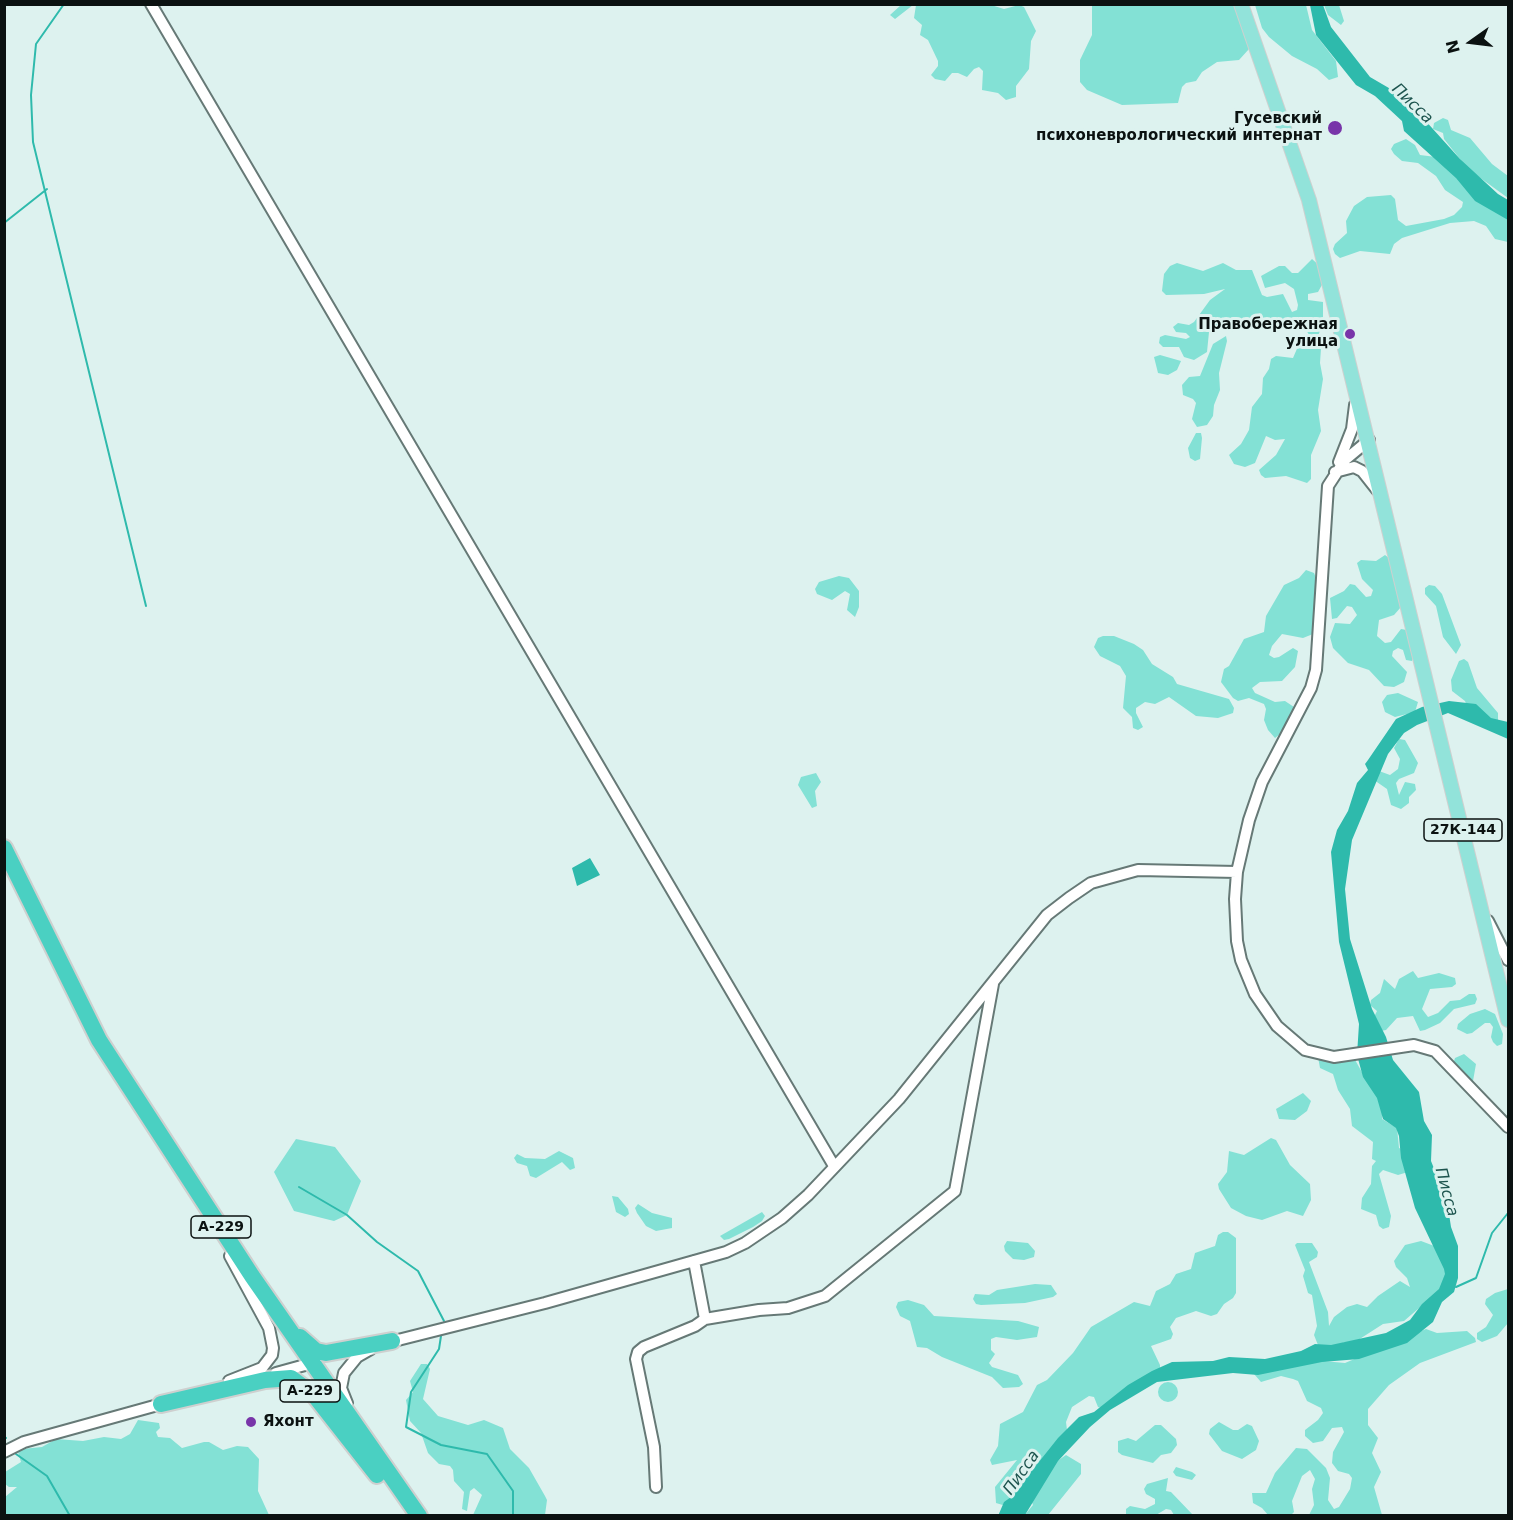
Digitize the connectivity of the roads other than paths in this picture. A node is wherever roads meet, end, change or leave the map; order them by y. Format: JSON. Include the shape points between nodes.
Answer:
{"nodes":[{"id":1,"x":151,"y":4,"type":"edge"},
{"id":2,"x":1241,"y":4,"type":"edge"},
{"id":3,"x":1355,"y":381,"type":"junction"},
{"id":4,"x":1370,"y":440,"type":"junction"},
{"id":5,"x":1335,"y":472,"type":"junction"},
{"id":6,"x":1384,"y":500,"type":"junction"},
{"id":7,"x":4,"y":848,"type":"edge"},
{"id":8,"x":1237,"y":872,"type":"junction"},
{"id":9,"x":1482,"y":910,"type":"junction"},
{"id":10,"x":1509,"y":960,"type":"edge"},
{"id":11,"x":993,"y":983,"type":"junction"},
{"id":12,"x":1506,"y":1002,"type":"edge"},
{"id":13,"x":1509,"y":1020,"type":"edge"},
{"id":14,"x":1509,"y":1127,"type":"edge"},
{"id":15,"x":834,"y":1166,"type":"junction"},
{"id":16,"x":212,"y":1218,"type":"junction"},
{"id":17,"x":694,"y":1261,"type":"junction"},
{"id":18,"x":705,"y":1319,"type":"junction"},
{"id":19,"x":392,"y":1341,"type":"junction"},
{"id":20,"x":306,"y":1365,"type":"junction"},
{"id":21,"x":161,"y":1404,"type":"junction"},
{"id":22,"x":4,"y":1452,"type":"edge"},
{"id":23,"x":656,"y":1487,"type":"dead end"},
{"id":24,"x":412,"y":1513,"type":"edge"}],
"edges":[{"from":1,"to":15,"type":"street"},
{"from":2,"to":3,"type":"main road","number":"27К-144","via":[[1309,200]]},
{"from":3,"to":4,"type":"main road","number":"27К-144"},
{"from":3,"to":5,"type":"street","via":[[1352,429]]},
{"from":4,"to":5,"type":"street"},
{"from":4,"to":6,"type":"main road","number":"27К-144"},
{"from":5,"to":6,"type":"street","via":[[1346,467],[1362,471]]},
{"from":5,"to":8,"type":"street","via":[[1326,498],[1316,670],[1307,696],[1262,782]]},
{"from":6,"to":9,"type":"main road","number":"27К-144"},
{"from":7,"to":16,"type":"highway","number":"А-229","via":[[99,1040]]},
{"from":8,"to":11,"type":"street","via":[[1138,870],[1091,883],[1047,915]]},
{"from":8,"to":14,"type":"street","via":[[1235,899],[1241,960],[1255,994],[1277,1026],[1305,1050],[1318,1055],[1348,1056],[1414,1045],[1435,1051]]},
{"from":9,"to":10,"type":"street"},
{"from":9,"to":12,"type":"main road","number":"27К-144"},
{"from":11,"to":15,"type":"street","via":[[899,1100]]},
{"from":11,"to":18,"type":"street","via":[[955,1191],[825,1296],[788,1308]]},
{"from":12,"to":13,"type":"main road","number":"27К-144"},
{"from":15,"to":17,"type":"street","via":[[808,1195],[764,1231],[726,1252]]},
{"from":16,"to":19,"type":"highway","via":[[309,1346],[326,1353]]},
{"from":16,"to":20,"type":"highway","number":"А-229"},
{"from":16,"to":21,"type":"street","via":[[269,1328],[272,1355],[255,1373]]},
{"from":17,"to":18,"type":"street"},
{"from":17,"to":19,"type":"street"},
{"from":18,"to":23,"type":"street","via":[[638,1352],[636,1359],[654,1447]]},
{"from":19,"to":20,"type":"street"},
{"from":19,"to":24,"type":"street","via":[[357,1357],[344,1373],[341,1388]]},
{"from":20,"to":21,"type":"street"},
{"from":20,"to":24,"type":"highway","number":"А-229"},
{"from":21,"to":22,"type":"street","via":[[24,1442]]},
{"from":21,"to":24,"type":"highway","number":"A-229","via":[[265,1380],[291,1378],[315,1396]]}]}
